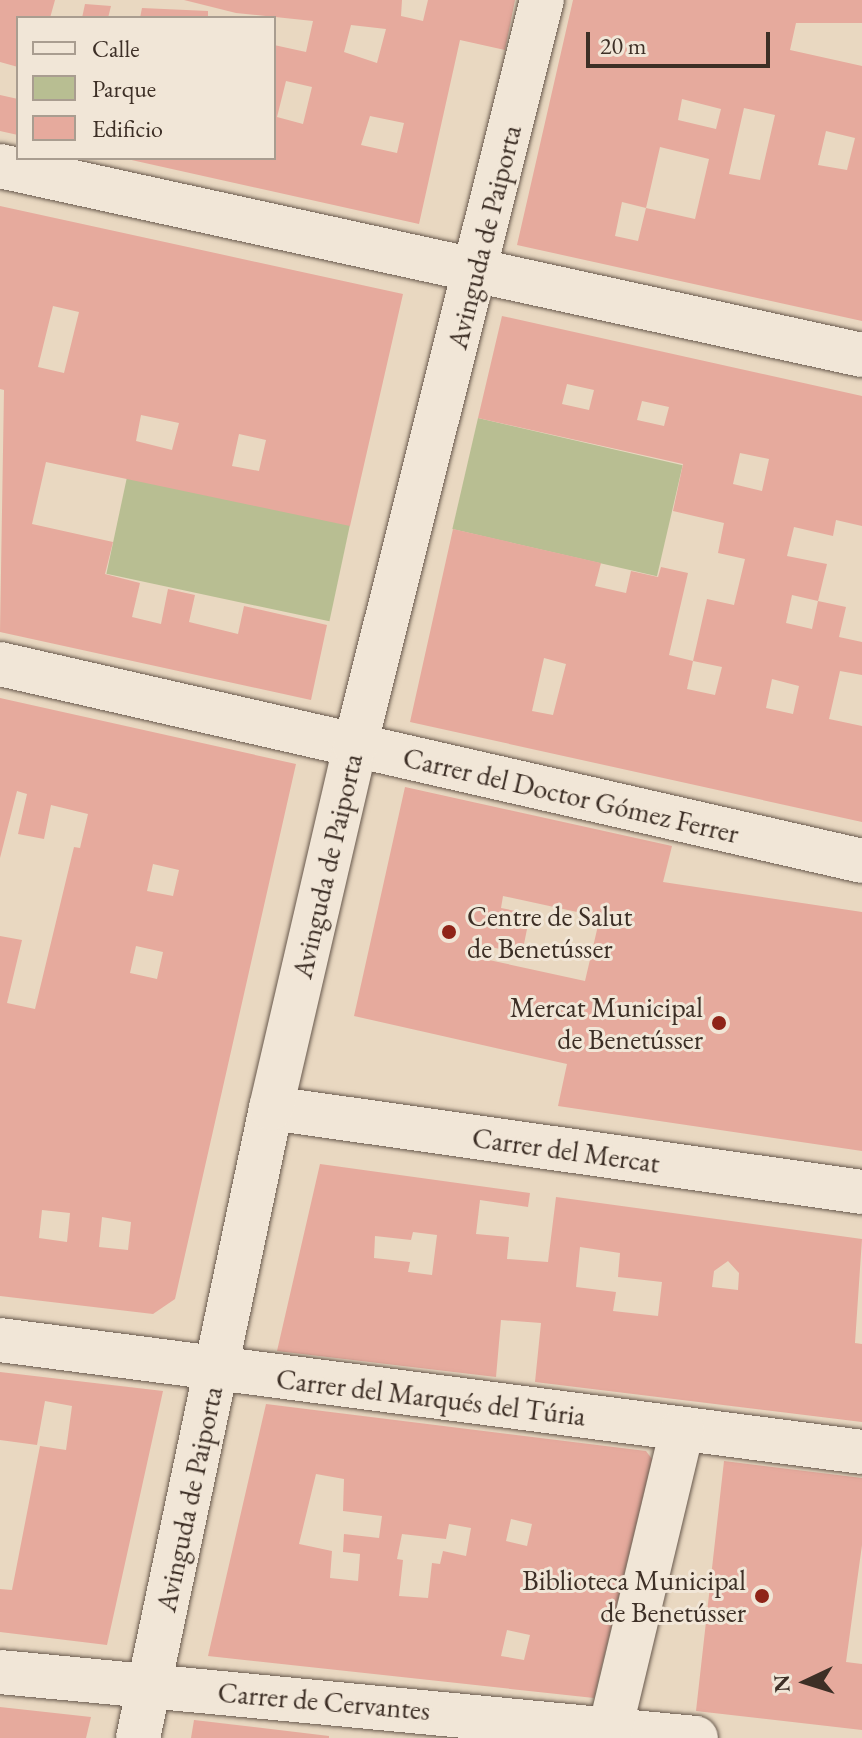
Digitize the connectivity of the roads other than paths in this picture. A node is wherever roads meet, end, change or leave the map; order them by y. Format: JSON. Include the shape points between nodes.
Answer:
{"nodes":[{"id":1,"x":542,"y":0,"type":"edge"},
{"id":2,"x":0,"y":166,"type":"edge"},
{"id":3,"x":475,"y":273,"type":"junction"},
{"id":4,"x":862,"y":355,"type":"edge"},
{"id":5,"x":0,"y":664,"type":"edge"},
{"id":6,"x":355,"y":746,"type":"junction"},
{"id":7,"x":862,"y":861,"type":"edge"},
{"id":8,"x":271,"y":1108,"type":"junction"},
{"id":9,"x":862,"y":1192,"type":"edge"},
{"id":10,"x":0,"y":1340,"type":"edge"},
{"id":11,"x":217,"y":1369,"type":"junction"},
{"id":12,"x":682,"y":1430,"type":"junction"},
{"id":13,"x":862,"y":1452,"type":"edge"},
{"id":14,"x":0,"y":1672,"type":"edge"},
{"id":15,"x":150,"y":1685,"type":"junction"},
{"id":16,"x":610,"y":1733,"type":"edge"},
{"id":17,"x":138,"y":1738,"type":"edge"},
{"id":18,"x":696,"y":1738,"type":"edge"}],
"edges":[{"from":1,"to":3,"type":"street","name":"Avinguda de Paiporta"},
{"from":2,"to":3,"type":"street"},
{"from":3,"to":4,"type":"street"},
{"from":3,"to":6,"type":"street","name":"Avinguda de Paiporta"},
{"from":5,"to":6,"type":"street","name":"Carrer del Doctor Gómez Ferrer"},
{"from":6,"to":7,"type":"street","name":"Carrer del Doctor Gómez Ferrer"},
{"from":6,"to":8,"type":"street","name":"Avinguda de Paiporta"},
{"from":8,"to":9,"type":"street","name":"Carrer del Mercat"},
{"from":8,"to":11,"type":"street","name":"Avinguda de Paiporta"},
{"from":10,"to":11,"type":"street","name":"Carrer del Marqués del Túria"},
{"from":11,"to":12,"type":"street","name":"Carrer del Marqués del Túria"},
{"from":11,"to":15,"type":"street","name":"Avinguda de Paiporta"},
{"from":12,"to":13,"type":"street","name":"Carrer del Marqués del Túria"},
{"from":12,"to":16,"type":"street"},
{"from":14,"to":15,"type":"street","name":"Carrer de Cervantes"},
{"from":15,"to":16,"type":"street","name":"Carrer de Cervantes"},
{"from":15,"to":17,"type":"street","name":"Avinguda de Paiporta"},
{"from":16,"to":18,"type":"street","name":"Carrer de Cervantes"}]}
